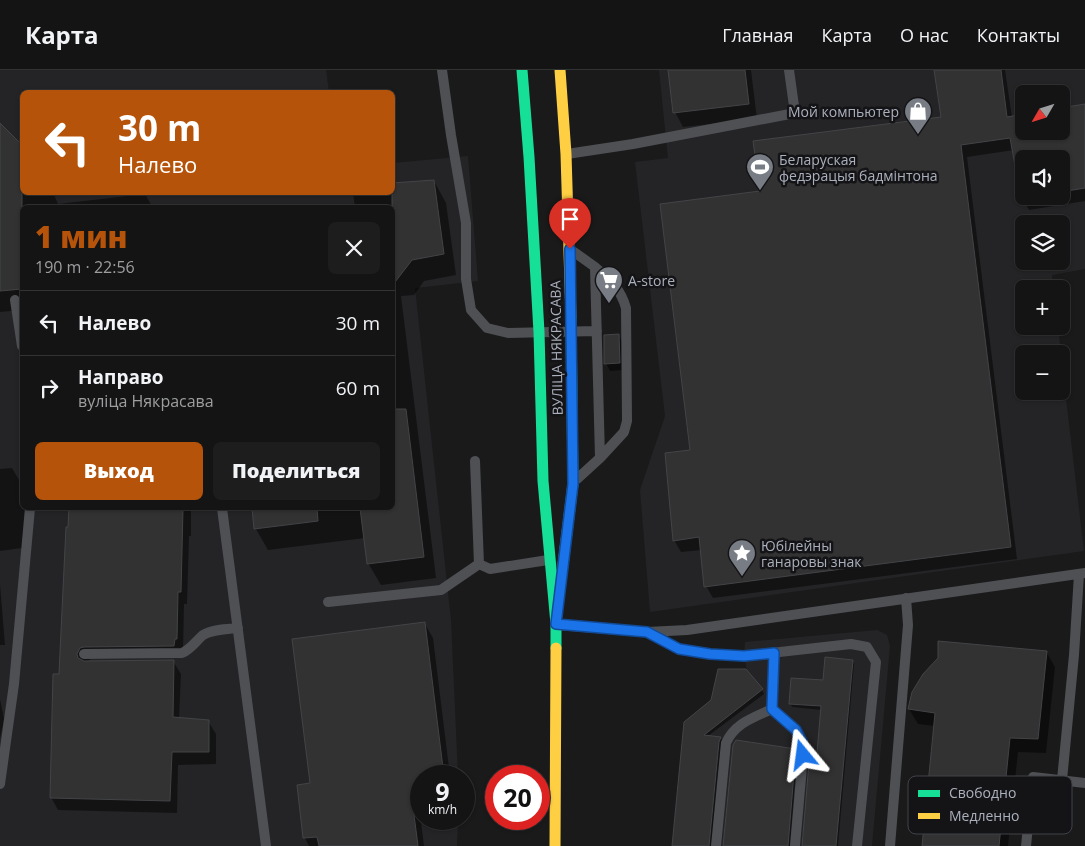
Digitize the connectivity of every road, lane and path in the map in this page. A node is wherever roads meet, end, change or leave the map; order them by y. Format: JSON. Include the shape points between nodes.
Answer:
{"nodes":[{"id":1,"x":442,"y":70,"type":"edge"},
{"id":2,"x":522,"y":70,"type":"edge"},
{"id":3,"x":560,"y":70,"type":"edge"},
{"id":4,"x":789,"y":70,"type":"edge"},
{"id":5,"x":566,"y":154,"type":"junction"},
{"id":6,"x":570,"y":249,"type":"junction"},
{"id":7,"x":595,"y":268,"type":"junction"},
{"id":8,"x":15,"y":300,"type":"dead end"},
{"id":9,"x":597,"y":331,"type":"junction"},
{"id":10,"x":539,"y":332,"type":"junction"},
{"id":11,"x":571,"y":332,"type":"junction"},
{"id":12,"x":20,"y":333,"type":"edge"},
{"id":13,"x":600,"y":458,"type":"junction"},
{"id":14,"x":475,"y":460,"type":"dead end"},
{"id":15,"x":573,"y":484,"type":"junction"},
{"id":16,"x":30,"y":510,"type":"edge"},
{"id":17,"x":222,"y":510,"type":"edge"},
{"id":18,"x":549,"y":559,"type":"junction"},
{"id":19,"x":479,"y":564,"type":"junction"},
{"id":20,"x":1082,"y":574,"type":"edge"},
{"id":21,"x":906,"y":598,"type":"junction"},
{"id":22,"x":328,"y":602,"type":"dead end"},
{"id":23,"x":556,"y":624,"type":"junction"},
{"id":24,"x":238,"y":628,"type":"junction"},
{"id":25,"x":647,"y":632,"type":"junction"},
{"id":26,"x":774,"y":653,"type":"junction"},
{"id":27,"x":84,"y":654,"type":"dead end"},
{"id":28,"x":772,"y":709,"type":"junction"},
{"id":29,"x":1062,"y":776,"type":"edge"},
{"id":30,"x":1072,"y":781,"type":"edge"},
{"id":31,"x":1085,"y":782,"type":"edge"},
{"id":32,"x":0,"y":784,"type":"edge"},
{"id":33,"x":265,"y":846,"type":"edge"},
{"id":34,"x":555,"y":846,"type":"edge"},
{"id":35,"x":716,"y":846,"type":"edge"},
{"id":36,"x":795,"y":846,"type":"edge"},
{"id":37,"x":857,"y":846,"type":"edge"},
{"id":38,"x":890,"y":846,"type":"edge"}],
"edges":[{"from":1,"to":10,"type":"lane","via":[[466,224],[466,279],[471,310],[487,328],[508,334]]},
{"from":2,"to":10,"type":"main road","name":"ВУЛІЦА НЯКРАСАВА"},
{"from":3,"to":5,"type":"main road","name":"ВУЛІЦА НЯКРАСАВА"},
{"from":4,"to":5,"type":"lane","via":[[795,113]]},
{"from":5,"to":6,"type":"main road","name":"ВУЛІЦА НЯКРАСАВА"},
{"from":6,"to":7,"type":"lane"},
{"from":6,"to":11,"type":"main road","name":"ВУЛІЦА НЯКРАСАВА"},
{"from":7,"to":9,"type":"lane"},
{"from":7,"to":13,"type":"lane","via":[[615,284],[626,308],[627,421],[624,432]]},
{"from":8,"to":12,"type":"lane"},
{"from":9,"to":11,"type":"lane"},
{"from":9,"to":13,"type":"lane"},
{"from":10,"to":11,"type":"lane"},
{"from":10,"to":18,"type":"main road","name":"ВУЛІЦА НЯКРАСАВА","via":[[543,481]]},
{"from":11,"to":15,"type":"main road","name":"ВУЛІЦА НЯКРАСАВА"},
{"from":13,"to":15,"type":"lane"},
{"from":14,"to":19,"type":"lane"},
{"from":15,"to":23,"type":"main road","name":"ВУЛІЦА НЯКРАСАВА"},
{"from":16,"to":32,"type":"lane","via":[[15,674]]},
{"from":17,"to":24,"type":"lane"},
{"from":18,"to":19,"type":"lane","via":[[490,569]]},
{"from":18,"to":23,"type":"main road","name":"ВУЛІЦА НЯКРАСАВА"},
{"from":19,"to":22,"type":"lane","via":[[441,590]]},
{"from":20,"to":21,"type":"lane"},
{"from":20,"to":29,"type":"lane"},
{"from":21,"to":25,"type":"lane","via":[[687,630]]},
{"from":21,"to":38,"type":"lane","via":[[908,625]]},
{"from":23,"to":25,"type":"lane"},
{"from":23,"to":34,"type":"main road","name":"ВУЛІЦА НЯКРАСАВА"},
{"from":24,"to":27,"type":"lane","via":[[214,630],[182,653]]},
{"from":24,"to":33,"type":"lane"},
{"from":25,"to":26,"type":"lane","via":[[679,649],[702,653],[744,656]]},
{"from":26,"to":28,"type":"lane"},
{"from":26,"to":37,"type":"lane","via":[[851,644],[867,647],[876,662]]},
{"from":28,"to":35,"type":"lane","via":[[741,723],[730,733],[726,743]]},
{"from":28,"to":36,"type":"lane","via":[[796,730],[802,742]]},
{"from":30,"to":31,"type":"lane"}]}
